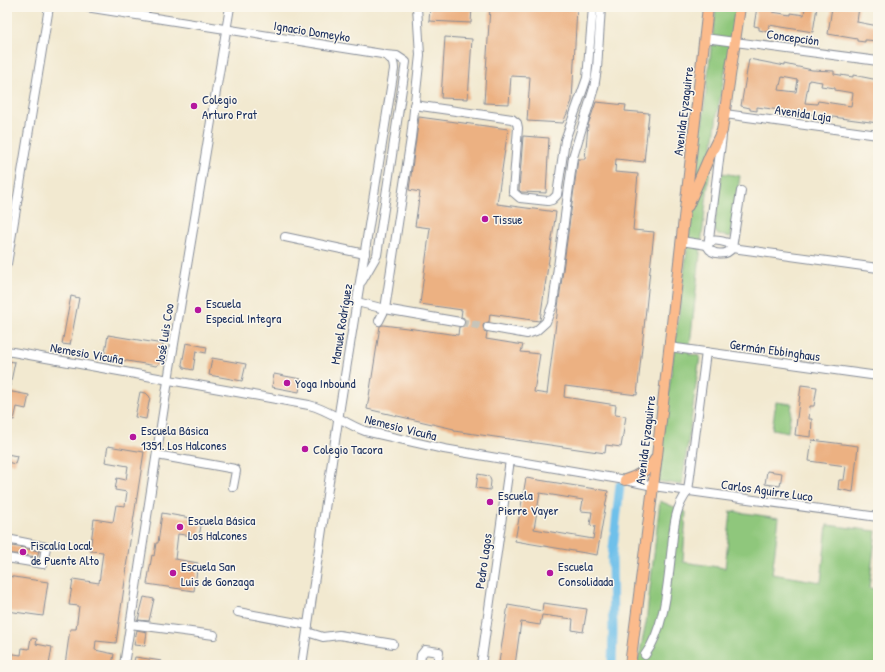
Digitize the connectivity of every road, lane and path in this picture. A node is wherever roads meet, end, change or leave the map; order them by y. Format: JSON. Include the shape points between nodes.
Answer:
{"nodes":[{"id":1,"x":49,"y":7,"type":"edge"},
{"id":2,"x":86,"y":7,"type":"edge"},
{"id":3,"x":230,"y":7,"type":"edge"},
{"id":4,"x":417,"y":7,"type":"edge"},
{"id":5,"x":593,"y":7,"type":"edge"},
{"id":6,"x":601,"y":7,"type":"edge"},
{"id":7,"x":708,"y":7,"type":"edge"},
{"id":8,"x":740,"y":7,"type":"edge"},
{"id":9,"x":226,"y":30,"type":"junction"},
{"id":10,"x":705,"y":38,"type":"junction"},
{"id":11,"x":735,"y":42,"type":"junction"},
{"id":12,"x":382,"y":54,"type":"junction"},
{"id":13,"x":391,"y":59,"type":"joint"},
{"id":14,"x":878,"y":61,"type":"edge"},
{"id":15,"x":414,"y":105,"type":"junction"},
{"id":16,"x":725,"y":114,"type":"junction"},
{"id":17,"x":722,"y":131,"type":"junction"},
{"id":18,"x":878,"y":135,"type":"edge"},
{"id":19,"x":741,"y":191,"type":"dead end"},
{"id":20,"x":684,"y":218,"type":"junction"},
{"id":21,"x":285,"y":237,"type":"dead end"},
{"id":22,"x":681,"y":241,"type":"junction"},
{"id":23,"x":707,"y":245,"type":"junction"},
{"id":24,"x":732,"y":248,"type":"junction"},
{"id":25,"x":364,"y":254,"type":"junction"},
{"id":26,"x":7,"y":264,"type":"edge"},
{"id":27,"x":878,"y":268,"type":"edge"},
{"id":28,"x":360,"y":285,"type":"junction"},
{"id":29,"x":357,"y":302,"type":"junction"},
{"id":30,"x":384,"y":309,"type":"junction"},
{"id":31,"x":379,"y":321,"type":"dead end"},
{"id":32,"x":460,"y":322,"type":"tunnel mouth"},
{"id":33,"x":488,"y":327,"type":"tunnel mouth"},
{"id":34,"x":669,"y":347,"type":"junction"},
{"id":35,"x":7,"y":351,"type":"edge"},
{"id":36,"x":706,"y":352,"type":"junction"},
{"id":37,"x":878,"y":376,"type":"edge"},
{"id":38,"x":168,"y":380,"type":"junction"},
{"id":39,"x":339,"y":417,"type":"junction"},
{"id":40,"x":157,"y":455,"type":"junction"},
{"id":41,"x":657,"y":456,"type":"junction"},
{"id":42,"x":510,"y":460,"type":"junction"},
{"id":43,"x":625,"y":480,"type":"junction"},
{"id":44,"x":653,"y":486,"type":"junction"},
{"id":45,"x":233,"y":487,"type":"dead end"},
{"id":46,"x":688,"y":491,"type":"junction"},
{"id":47,"x":878,"y":517,"type":"edge"},
{"id":48,"x":7,"y":539,"type":"edge"},
{"id":49,"x":7,"y":558,"type":"edge"},
{"id":50,"x":238,"y":612,"type":"dead end"},
{"id":51,"x":130,"y":624,"type":"junction"},
{"id":52,"x":307,"y":628,"type":"junction"},
{"id":53,"x":214,"y":635,"type":"dead end"},
{"id":54,"x":393,"y":644,"type":"dead end"},
{"id":55,"x":646,"y":655,"type":"dead end"},
{"id":56,"x":124,"y":665,"type":"edge"},
{"id":57,"x":302,"y":665,"type":"edge"},
{"id":58,"x":420,"y":665,"type":"edge"},
{"id":59,"x":437,"y":665,"type":"edge"},
{"id":60,"x":480,"y":665,"type":"edge"},
{"id":61,"x":630,"y":665,"type":"edge"}],
"edges":[{"from":1,"to":26,"type":"street"},
{"from":2,"to":9,"type":"street","name":"Ignacio Domeyko"},
{"from":3,"to":9,"type":"street","name":"José Luis Coo"},
{"from":4,"to":15,"type":"street","via":[[420,55]]},
{"from":5,"to":15,"type":"street","via":[[587,78],[565,140],[557,195],[552,200],[520,198],[513,192],[518,128],[514,120]]},
{"from":6,"to":33,"type":"street","via":[[594,88],[573,157],[553,304],[546,322],[527,334]]},
{"from":7,"to":10,"type":"main road","name":"Avenida Eyzaguirre"},
{"from":8,"to":11,"type":"main road","name":"Avenida Eyzaguirre"},
{"from":9,"to":12,"type":"street","name":"Ignacio Domeyko"},
{"from":9,"to":38,"type":"street","name":"José Luis Coo"},
{"from":10,"to":11,"type":"street","name":"Concepción"},
{"from":10,"to":20,"type":"main road","name":"Avenida Eyzaguirre"},
{"from":11,"to":14,"type":"street","name":"Concepción"},
{"from":11,"to":16,"type":"main road","name":"Avenida Eyzaguirre"},
{"from":12,"to":13,"type":"street","name":"Ignacio Domeyko"},
{"from":12,"to":28,"type":"street","via":[[397,56],[406,62],[377,255]]},
{"from":13,"to":25,"type":"street","name":"Manuel Rodríguez","via":[[394,69]]},
{"from":15,"to":30,"type":"street"},
{"from":16,"to":17,"type":"main road","name":"Avenida Eyzaguirre"},
{"from":16,"to":18,"type":"street","name":"Avenida Laja"},
{"from":17,"to":20,"type":"main road","name":"Avenida Eyzaguirre"},
{"from":17,"to":23,"type":"street","name":"Avenida Eyzaguirre"},
{"from":19,"to":24,"type":"street"},
{"from":20,"to":22,"type":"main road","name":"Avenida Eyzaguirre"},
{"from":21,"to":25,"type":"street"},
{"from":22,"to":23,"type":"street"},
{"from":22,"to":34,"type":"main road","name":"Avenida Eyzaguirre"},
{"from":23,"to":24,"type":"street","via":[[715,240],[728,243]]},
{"from":23,"to":24,"type":"street","via":[[708,249],[714,252],[727,253]]},
{"from":24,"to":27,"type":"street"},
{"from":25,"to":28,"type":"street","name":"Manuel Rodríguez"},
{"from":28,"to":29,"type":"street","name":"Manuel Rodríguez"},
{"from":29,"to":30,"type":"street"},
{"from":29,"to":39,"type":"street","name":"Manuel Rodríguez"},
{"from":30,"to":31,"type":"street"},
{"from":30,"to":32,"type":"street"},
{"from":34,"to":36,"type":"street","name":"Germán Ebbinghaus"},
{"from":34,"to":41,"type":"main road","name":"Avenida Eyzaguirre"},
{"from":35,"to":38,"type":"street","name":"Nemesio Vicuña"},
{"from":36,"to":37,"type":"street","name":"Germán Ebbinghaus"},
{"from":36,"to":46,"type":"street"},
{"from":38,"to":39,"type":"street","name":"Nemesio Vicuña","via":[[309,405]]},
{"from":38,"to":40,"type":"street","name":"José Luis Coo"},
{"from":39,"to":42,"type":"street","name":"Nemesio Vicuña","via":[[365,431],[444,450]]},
{"from":39,"to":52,"type":"street","name":"Manuel Rodríguez"},
{"from":40,"to":45,"type":"street","via":[[234,469],[236,471]]},
{"from":40,"to":51,"type":"street","name":"José Luis Coo"},
{"from":41,"to":43,"type":"main road","via":[[646,470]]},
{"from":41,"to":44,"type":"main road","name":"Avenida Eyzaguirre"},
{"from":42,"to":43,"type":"street","name":"Nemesio Vicuña"},
{"from":42,"to":60,"type":"street","name":"Pedro Lagos"},
{"from":43,"to":44,"type":"street","name":"Nemesio Vicuña"},
{"from":44,"to":46,"type":"street","name":"Carlos Aguirre Luco"},
{"from":44,"to":61,"type":"main road","name":"Avenida Eyzaguirre"},
{"from":46,"to":47,"type":"street","name":"Carlos Aguirre Luco"},
{"from":46,"to":55,"type":"street","via":[[681,501],[675,519],[659,628]]},
{"from":48,"to":49,"type":"street","via":[[46,547],[43,564]]},
{"from":50,"to":52,"type":"street"},
{"from":51,"to":53,"type":"street"},
{"from":51,"to":56,"type":"street","name":"José Luis Coo"},
{"from":52,"to":54,"type":"street","via":[[323,637],[339,635]]},
{"from":52,"to":57,"type":"street","name":"Manuel Rodríguez"},
{"from":58,"to":59,"type":"street","via":[[425,650],[439,652]]}]}
